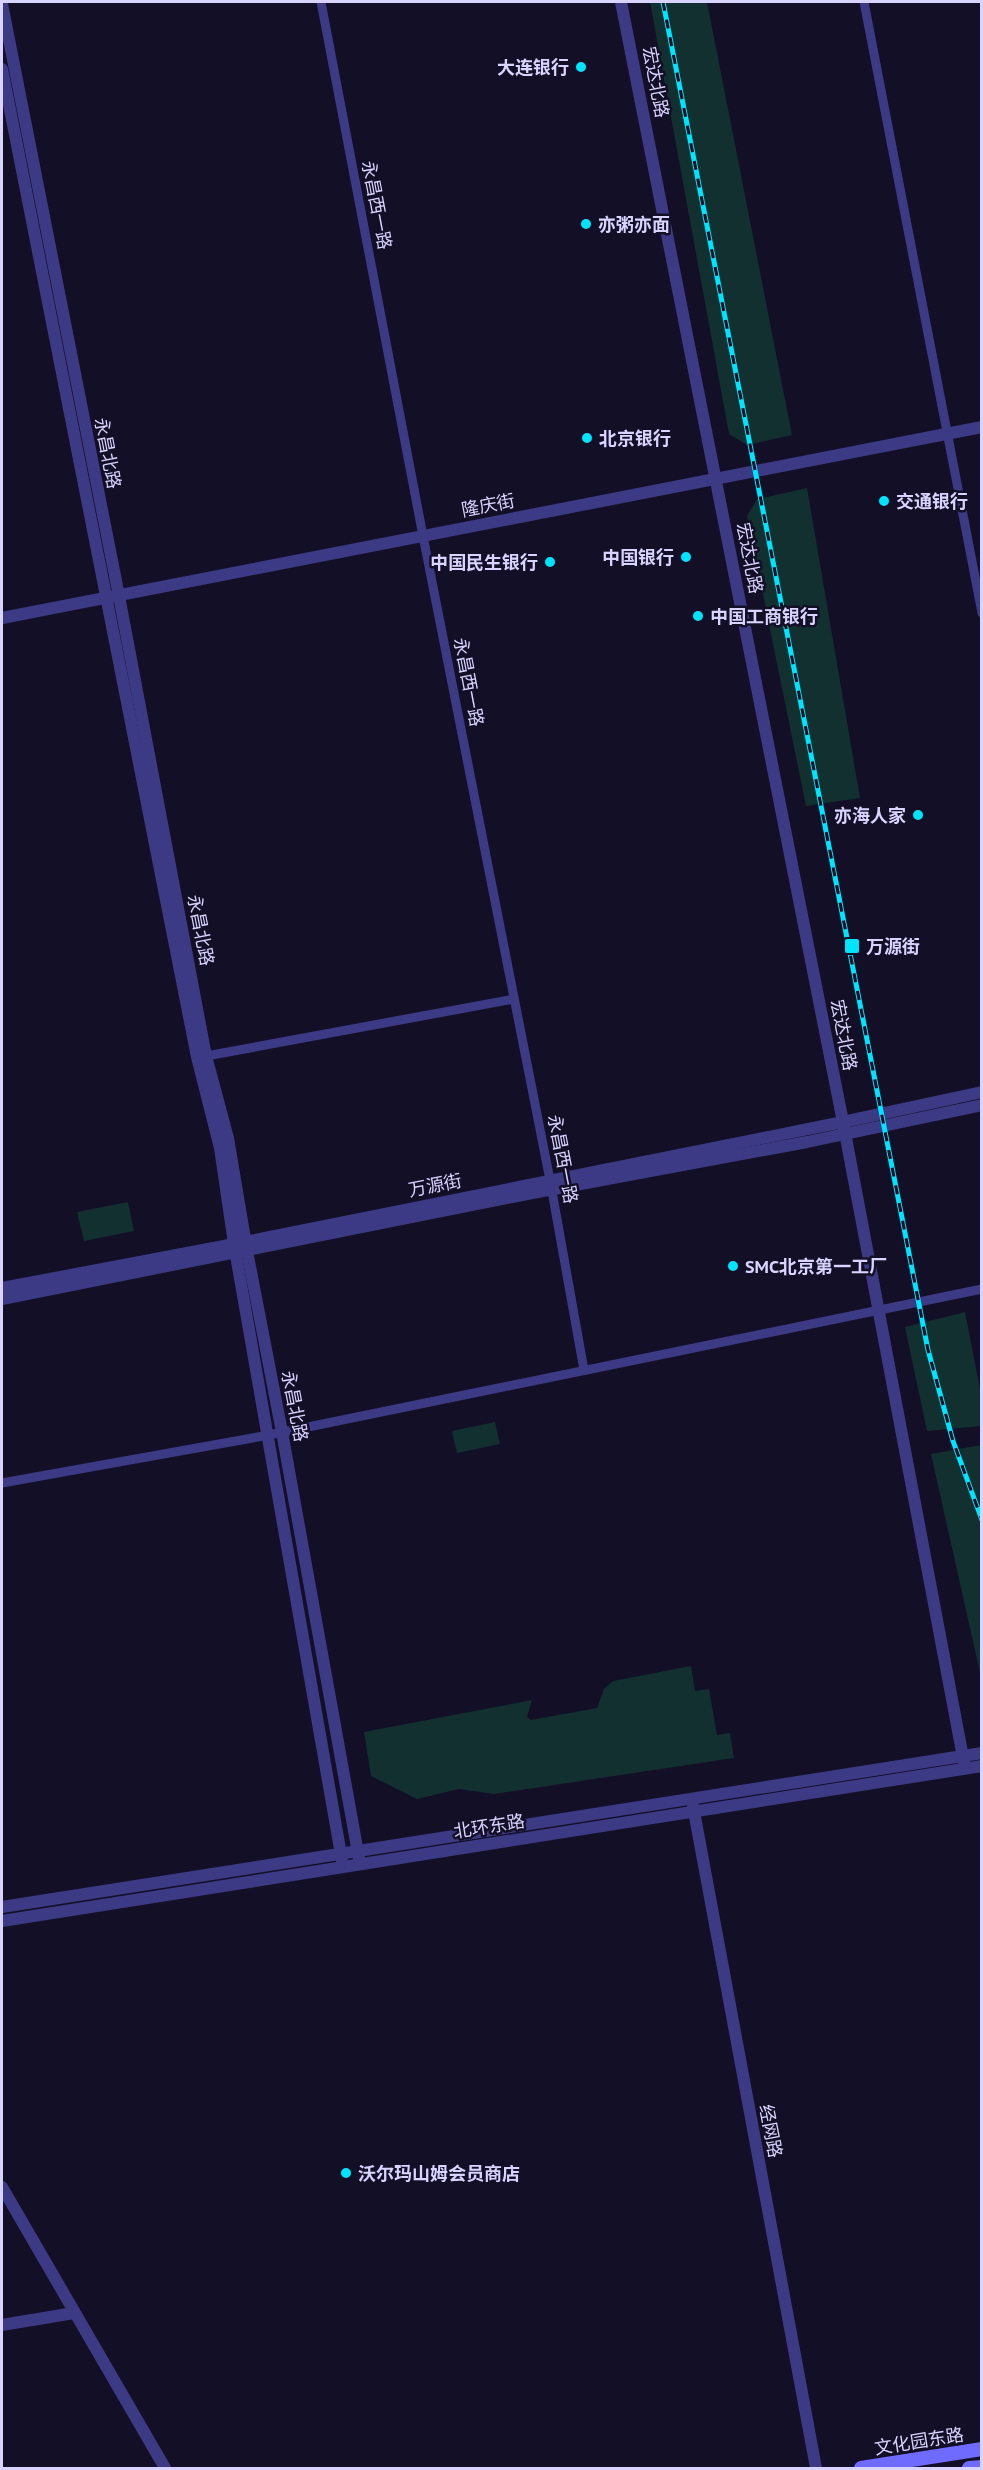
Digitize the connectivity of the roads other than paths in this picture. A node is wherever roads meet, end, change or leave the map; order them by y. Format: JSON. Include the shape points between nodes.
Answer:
{"nodes":[{"id":1,"x":321,"y":2,"type":"edge"},
{"id":2,"x":621,"y":2,"type":"edge"},
{"id":3,"x":864,"y":2,"type":"edge"},
{"id":4,"x":2,"y":4,"type":"edge"},
{"id":5,"x":2,"y":69,"type":"edge"},
{"id":6,"x":981,"y":427,"type":"edge"},
{"id":7,"x":947,"y":434,"type":"junction"},
{"id":8,"x":716,"y":479,"type":"junction"},
{"id":9,"x":423,"y":536,"type":"junction"},
{"id":10,"x":113,"y":597,"type":"junction"},
{"id":11,"x":981,"y":613,"type":"edge"},
{"id":12,"x":2,"y":618,"type":"edge"},
{"id":13,"x":514,"y":999,"type":"junction"},
{"id":14,"x":201,"y":1057,"type":"junction"},
{"id":15,"x":981,"y":1092,"type":"edge"},
{"id":16,"x":981,"y":1105,"type":"edge"},
{"id":17,"x":844,"y":1128,"type":"junction"},
{"id":18,"x":551,"y":1185,"type":"junction"},
{"id":19,"x":241,"y":1247,"type":"junction"},
{"id":20,"x":2,"y":1288,"type":"edge"},
{"id":21,"x":981,"y":1289,"type":"edge"},
{"id":22,"x":2,"y":1299,"type":"edge"},
{"id":23,"x":878,"y":1311,"type":"junction"},
{"id":24,"x":584,"y":1370,"type":"junction"},
{"id":25,"x":282,"y":1432,"type":"junction"},
{"id":26,"x":269,"y":1435,"type":"junction"},
{"id":27,"x":2,"y":1484,"type":"edge"},
{"id":28,"x":981,"y":1753,"type":"edge"},
{"id":29,"x":964,"y":1762,"type":"junction"},
{"id":30,"x":981,"y":1766,"type":"edge"},
{"id":31,"x":691,"y":1799,"type":"junction"},
{"id":32,"x":694,"y":1813,"type":"junction"},
{"id":33,"x":358,"y":1851,"type":"junction"},
{"id":34,"x":341,"y":1853,"type":"junction"},
{"id":35,"x":360,"y":1864,"type":"junction"},
{"id":36,"x":343,"y":1866,"type":"junction"},
{"id":37,"x":2,"y":1907,"type":"edge"},
{"id":38,"x":2,"y":1921,"type":"edge"},
{"id":39,"x":2,"y":2187,"type":"edge"},
{"id":40,"x":75,"y":2313,"type":"junction"},
{"id":41,"x":2,"y":2325,"type":"edge"},
{"id":42,"x":981,"y":2450,"type":"edge"},
{"id":43,"x":981,"y":2467,"type":"edge"},
{"id":44,"x":165,"y":2469,"type":"edge"},
{"id":45,"x":816,"y":2469,"type":"edge"},
{"id":46,"x":861,"y":2469,"type":"edge"},
{"id":47,"x":969,"y":2469,"type":"edge"}],
"edges":[{"from":1,"to":9,"type":"street","name":"永昌西一路"},
{"from":2,"to":8,"type":"street","name":"宏达北路"},
{"from":3,"to":7,"type":"street"},
{"from":4,"to":10,"type":"street","name":"永昌北路"},
{"from":5,"to":10,"type":"street","name":"永昌北路"},
{"from":6,"to":7,"type":"street","name":"隆庆街"},
{"from":7,"to":8,"type":"street","name":"隆庆街"},
{"from":7,"to":11,"type":"street"},
{"from":8,"to":9,"type":"street","name":"隆庆街"},
{"from":8,"to":17,"type":"street","name":"宏达北路"},
{"from":9,"to":10,"type":"street","name":"隆庆街"},
{"from":9,"to":13,"type":"street","name":"永昌西一路"},
{"from":10,"to":12,"type":"street","name":"隆庆街"},
{"from":10,"to":14,"type":"street","name":"永昌北路"},
{"from":13,"to":14,"type":"street"},
{"from":13,"to":18,"type":"street","name":"永昌西一路"},
{"from":14,"to":19,"type":"street","name":"永昌北路","via":[[228,1138]]},
{"from":15,"to":17,"type":"street","name":"万源街"},
{"from":16,"to":17,"type":"street","name":"万源街"},
{"from":17,"to":18,"type":"street","name":"万源街"},
{"from":17,"to":23,"type":"street","name":"宏达北路"},
{"from":18,"to":19,"type":"street","name":"万源街"},
{"from":18,"to":24,"type":"street","name":"永昌西一路"},
{"from":19,"to":20,"type":"street","name":"万源街"},
{"from":19,"to":22,"type":"street","name":"万源街"},
{"from":19,"to":25,"type":"street","name":"永昌北路"},
{"from":19,"to":26,"type":"street","name":"永昌北路"},
{"from":21,"to":23,"type":"street"},
{"from":23,"to":24,"type":"street"},
{"from":23,"to":29,"type":"street","name":"宏达北路"},
{"from":24,"to":25,"type":"street"},
{"from":25,"to":26,"type":"street"},
{"from":25,"to":33,"type":"street","name":"永昌北路"},
{"from":26,"to":27,"type":"street"},
{"from":26,"to":34,"type":"street","name":"永昌北路"},
{"from":28,"to":29,"type":"street","name":"北环东路"},
{"from":29,"to":30,"type":"street","name":"北环东路"},
{"from":29,"to":31,"type":"street","name":"北环东路"},
{"from":29,"to":32,"type":"street","name":"北环东路"},
{"from":31,"to":32,"type":"street","name":"经网路"},
{"from":31,"to":33,"type":"street","name":"北环东路"},
{"from":32,"to":35,"type":"street","name":"北环东路"},
{"from":32,"to":45,"type":"street","name":"经网路"},
{"from":33,"to":34,"type":"street","name":"北环东路"},
{"from":33,"to":35,"type":"street","name":"永昌北路"},
{"from":34,"to":36,"type":"street","name":"永昌北路"},
{"from":34,"to":37,"type":"street","name":"北环东路"},
{"from":35,"to":36,"type":"street","name":"北环东路"},
{"from":36,"to":38,"type":"street","name":"北环东路"},
{"from":39,"to":40,"type":"street"},
{"from":40,"to":41,"type":"street"},
{"from":40,"to":44,"type":"street"},
{"from":42,"to":46,"type":"main road","name":"文化园东路"},
{"from":43,"to":47,"type":"main road","name":"文化园东路"}]}
